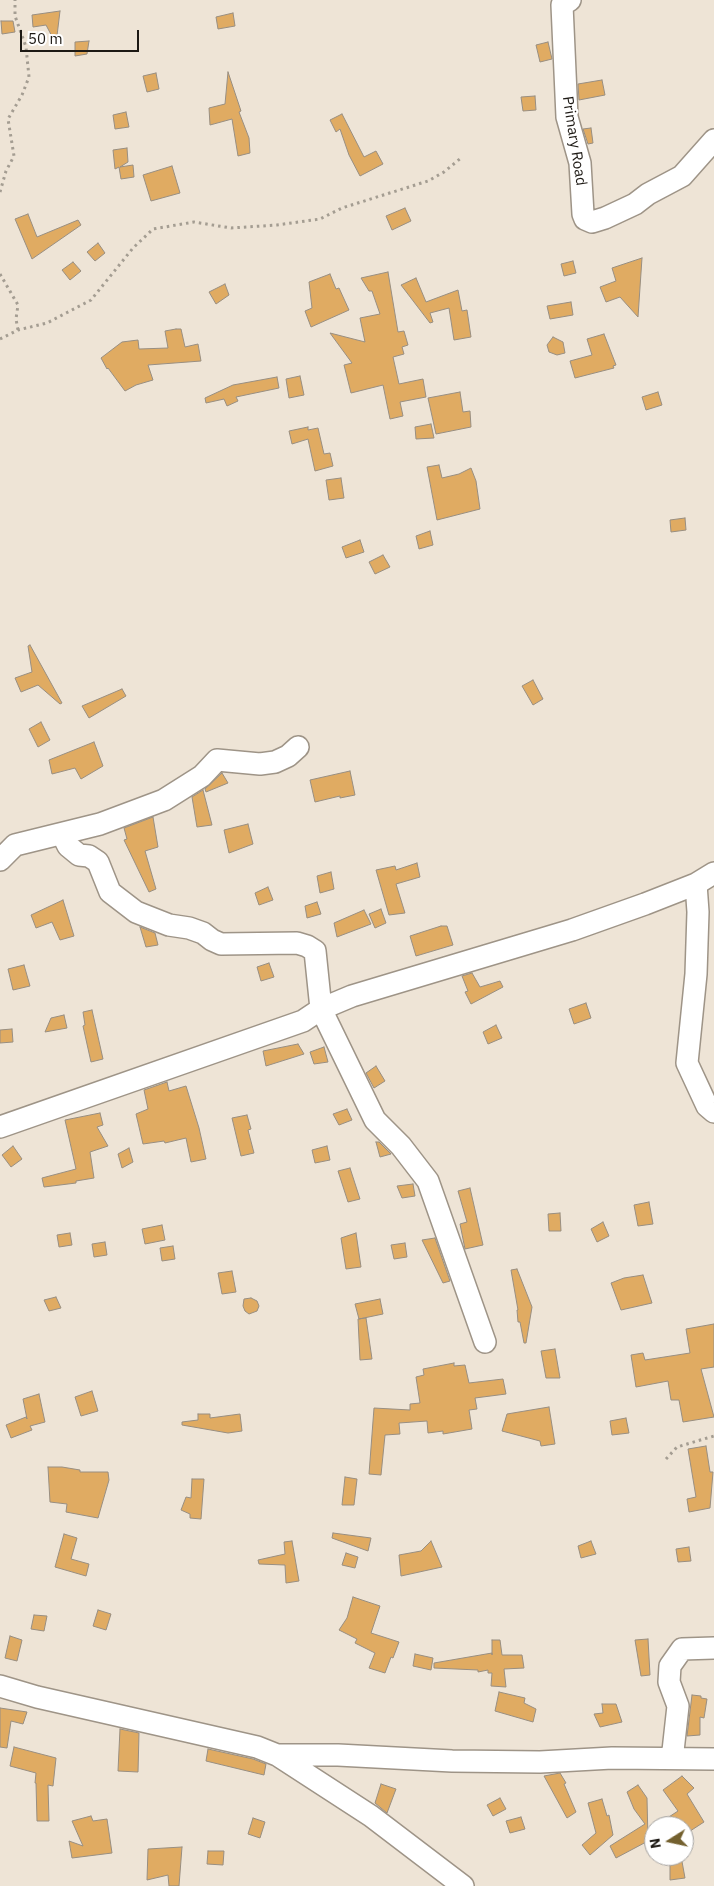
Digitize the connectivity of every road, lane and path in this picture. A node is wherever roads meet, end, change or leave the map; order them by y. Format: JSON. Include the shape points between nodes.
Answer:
{"nodes":[{"id":1,"x":15,"y":0,"type":"edge"},
{"id":2,"x":570,"y":0,"type":"edge"},
{"id":3,"x":714,"y":140,"type":"edge"},
{"id":4,"x":461,"y":158,"type":"dead end"},
{"id":5,"x":0,"y":192,"type":"edge"},
{"id":6,"x":0,"y":274,"type":"edge"},
{"id":7,"x":18,"y":330,"type":"junction"},
{"id":8,"x":0,"y":339,"type":"edge"},
{"id":9,"x":298,"y":747,"type":"dead end"},
{"id":10,"x":62,"y":834,"type":"junction"},
{"id":11,"x":0,"y":860,"type":"edge"},
{"id":12,"x":714,"y":873,"type":"edge"},
{"id":13,"x":696,"y":884,"type":"junction"},
{"id":14,"x":321,"y":1009,"type":"junction"},
{"id":15,"x":714,"y":1112,"type":"edge"},
{"id":16,"x":0,"y":1127,"type":"edge"},
{"id":17,"x":485,"y":1342,"type":"dead end"},
{"id":18,"x":714,"y":1436,"type":"edge"},
{"id":19,"x":666,"y":1459,"type":"dead end"},
{"id":20,"x":714,"y":1648,"type":"edge"},
{"id":21,"x":0,"y":1686,"type":"edge"},
{"id":22,"x":277,"y":1755,"type":"junction"},
{"id":23,"x":668,"y":1758,"type":"junction"},
{"id":24,"x":714,"y":1759,"type":"edge"},
{"id":25,"x":463,"y":1886,"type":"edge"}],
"edges":[{"from":1,"to":5,"type":"path","via":[[15,16],[26,46],[29,77],[8,118],[14,156]]},
{"from":2,"to":3,"type":"street","name":"Primary Road","via":[[562,5],[567,117],[580,164],[585,219],[592,222],[605,218],[682,176]]},
{"from":4,"to":7,"type":"path","via":[[428,181],[342,208],[320,219],[231,228],[194,222],[153,229],[133,248],[91,300],[47,322]]},
{"from":6,"to":7,"type":"path","via":[[18,305]]},
{"from":7,"to":8,"type":"path"},
{"from":9,"to":10,"type":"street","via":[[275,762],[260,764],[217,760],[202,776],[164,800],[100,824]]},
{"from":10,"to":11,"type":"street","via":[[16,846]]},
{"from":10,"to":14,"type":"street","via":[[68,846],[79,855],[89,856],[98,862],[110,892],[136,912],[169,925],[203,933],[221,944],[296,943],[315,951]]},
{"from":12,"to":13,"type":"street"},
{"from":13,"to":14,"type":"street","via":[[572,930],[352,996]]},
{"from":13,"to":15,"type":"street","via":[[696,974],[687,1063],[707,1106]]},
{"from":14,"to":16,"type":"street","via":[[303,1021],[264,1036]]},
{"from":14,"to":17,"type":"street","via":[[375,1120],[401,1146],[428,1181]]},
{"from":18,"to":19,"type":"path","via":[[677,1447]]},
{"from":20,"to":23,"type":"street","via":[[682,1649],[670,1666],[669,1682],[678,1706],[673,1751]]},
{"from":21,"to":22,"type":"street","via":[[257,1747]]},
{"from":22,"to":23,"type":"street","via":[[540,1762]]},
{"from":22,"to":25,"type":"street","via":[[371,1816]]},
{"from":23,"to":24,"type":"street"}]}
